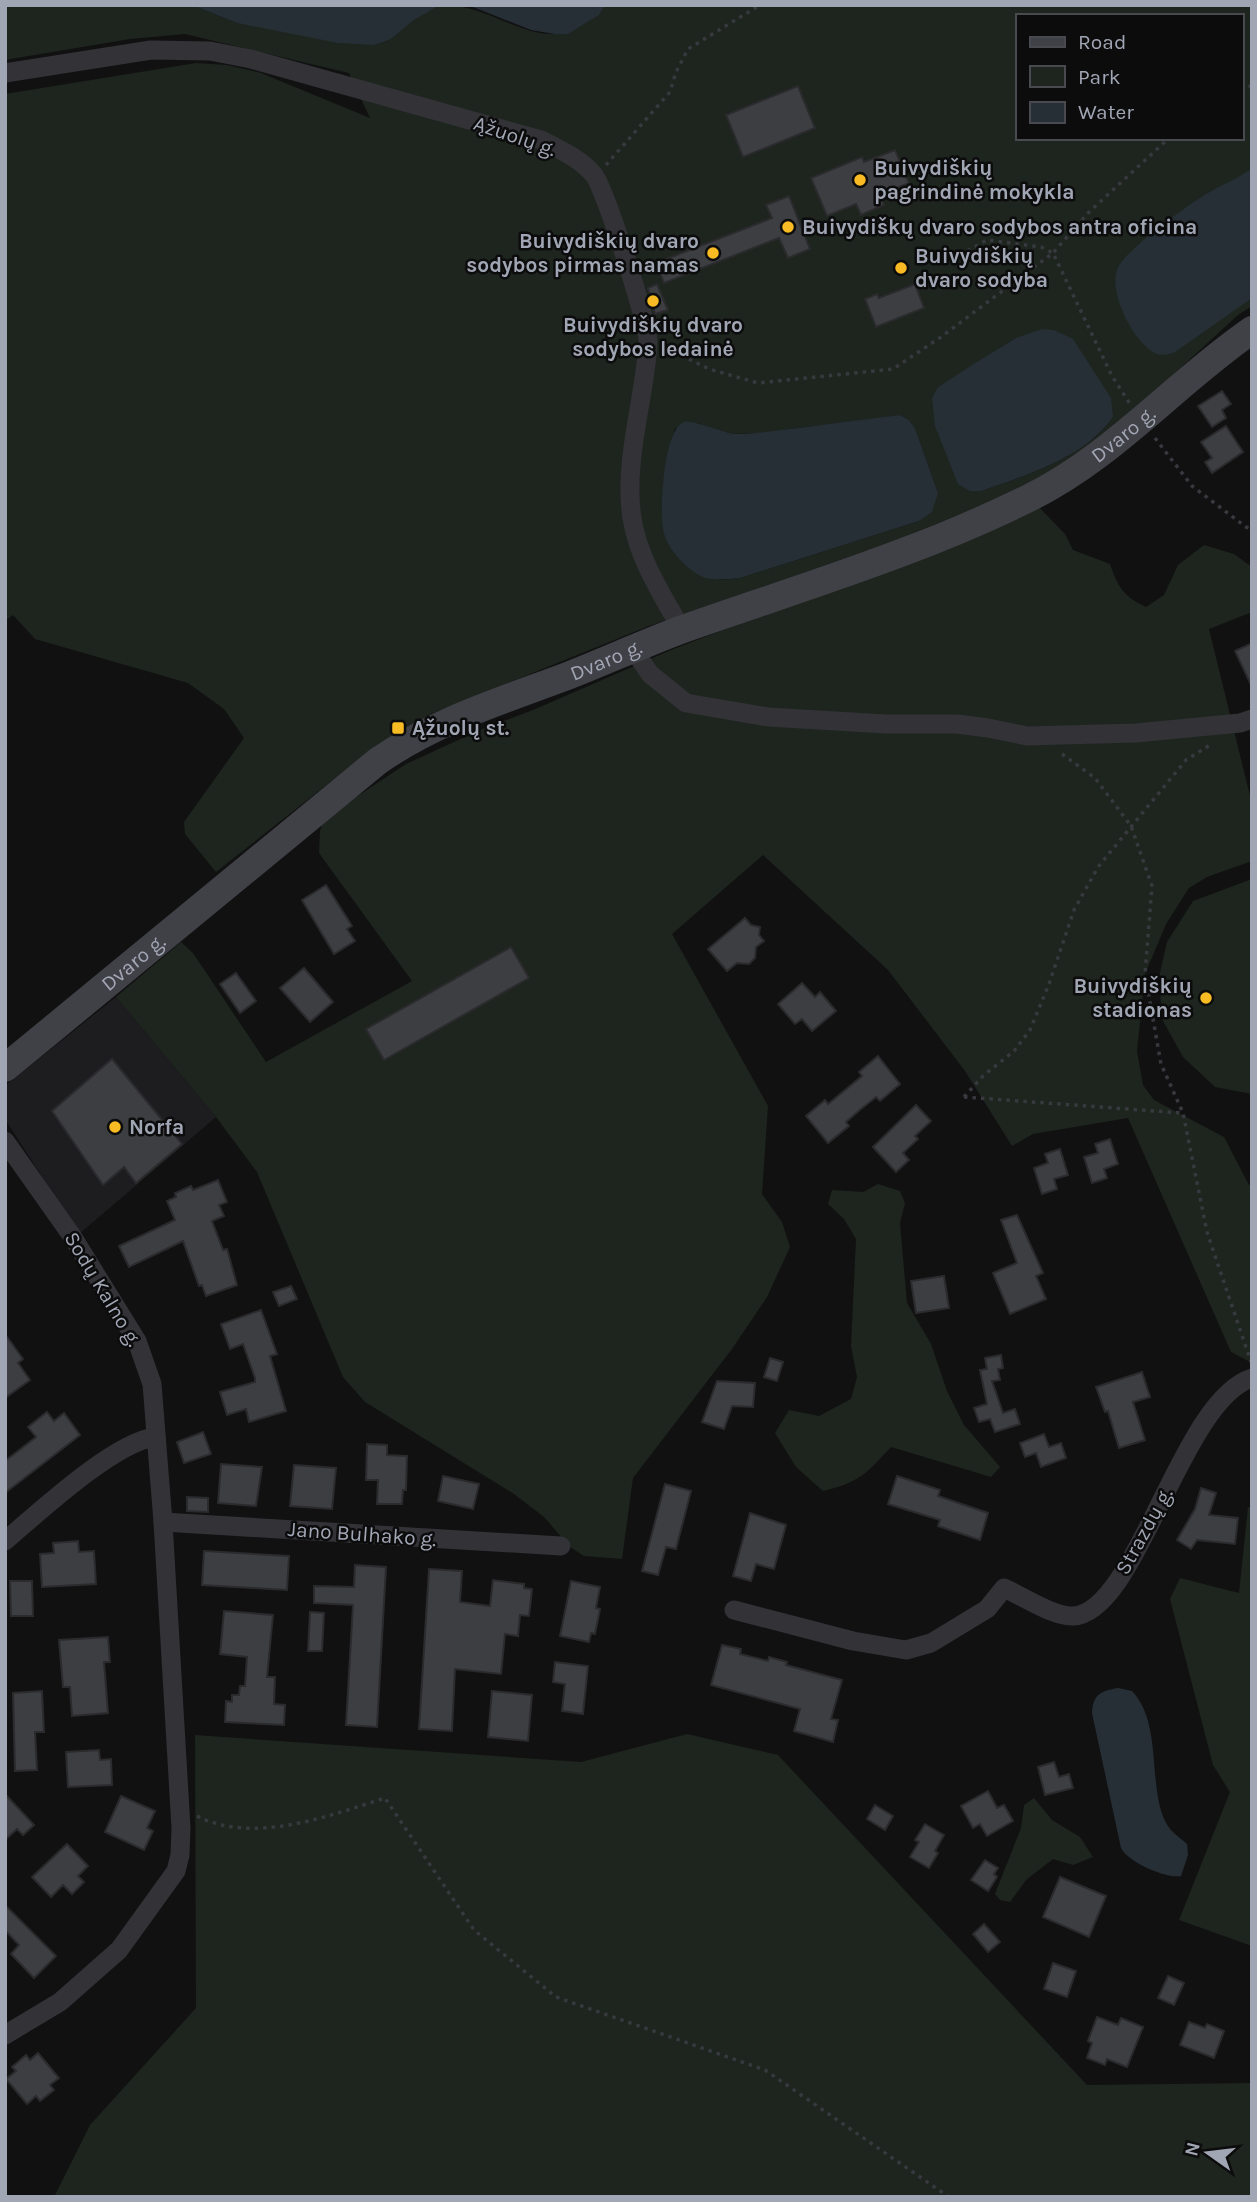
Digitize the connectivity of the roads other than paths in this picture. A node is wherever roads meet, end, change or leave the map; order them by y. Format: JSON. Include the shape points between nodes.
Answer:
{"nodes":[{"id":1,"x":5,"y":73,"type":"edge"},
{"id":2,"x":1252,"y":330,"type":"edge"},
{"id":3,"x":682,"y":630,"type":"junction"},
{"id":4,"x":633,"y":649,"type":"junction"},
{"id":5,"x":1246,"y":721,"type":"edge"},
{"id":6,"x":5,"y":1068,"type":"edge"},
{"id":7,"x":5,"y":1141,"type":"edge"},
{"id":8,"x":1252,"y":1378,"type":"edge"},
{"id":9,"x":156,"y":1437,"type":"junction"},
{"id":10,"x":163,"y":1522,"type":"junction"},
{"id":11,"x":5,"y":1541,"type":"edge"},
{"id":12,"x":561,"y":1546,"type":"dead end"},
{"id":13,"x":734,"y":1610,"type":"dead end"},
{"id":14,"x":5,"y":2035,"type":"edge"}],
"edges":[{"from":1,"to":3,"type":"street","name":"Ąžuolų g.","via":[[151,50],[210,51],[541,140],[574,157],[595,176],[611,213],[648,340],[636,423],[632,518],[652,577]]},
{"from":2,"to":3,"type":"main road","name":"Dvaro g.","via":[[1067,478],[930,541]]},
{"from":3,"to":4,"type":"main road","name":"Dvaro g."},
{"from":4,"to":5,"type":"street","via":[[650,674],[686,703],[768,717],[957,724],[1027,736],[1136,733]]},
{"from":4,"to":6,"type":"main road","name":"Dvaro g.","via":[[480,707],[406,742]]},
{"from":7,"to":9,"type":"street","name":"Sodų Kalno g.","via":[[72,1236],[137,1341],[152,1384]]},
{"from":8,"to":13,"type":"street","name":"Strazdų g.","via":[[1239,1382],[1188,1450],[1130,1564],[1093,1608],[1077,1616],[1063,1616],[1004,1588],[987,1609],[931,1643],[906,1650]]},
{"from":9,"to":10,"type":"street","name":"Sodų Kalno g."},
{"from":9,"to":11,"type":"street","via":[[137,1442],[81,1477]]},
{"from":10,"to":12,"type":"street","name":"Jano Bulhako g."},
{"from":10,"to":14,"type":"street","name":"Sodų Kalno g.","via":[[180,1808],[176,1871],[119,1950],[60,2002]]}]}
